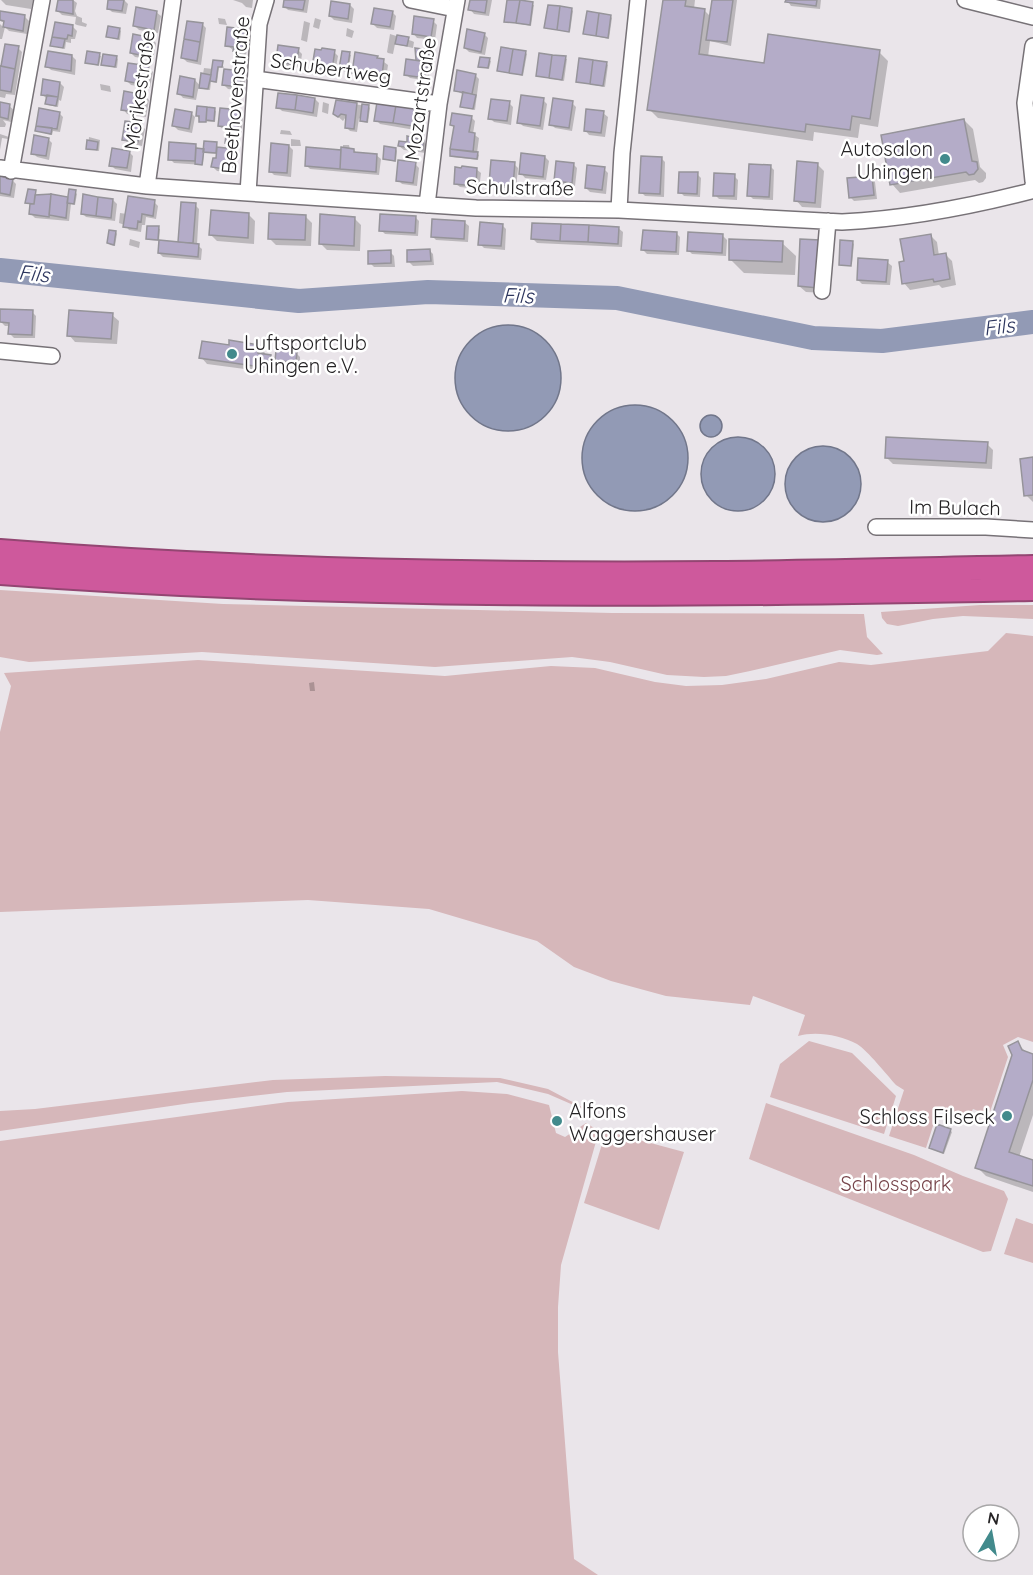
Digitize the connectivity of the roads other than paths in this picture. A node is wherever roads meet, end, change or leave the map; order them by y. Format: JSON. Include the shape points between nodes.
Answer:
{"nodes":[{"id":1,"x":42,"y":0,"type":"edge"},
{"id":2,"x":173,"y":0,"type":"edge"},
{"id":3,"x":266,"y":0,"type":"edge"},
{"id":4,"x":411,"y":0,"type":"edge"},
{"id":5,"x":638,"y":0,"type":"edge"},
{"id":6,"x":965,"y":0,"type":"edge"},
{"id":7,"x":456,"y":4,"type":"edge"},
{"id":8,"x":1033,"y":16,"type":"edge"},
{"id":9,"x":1033,"y":46,"type":"edge"},
{"id":10,"x":255,"y":79,"type":"junction"},
{"id":11,"x":438,"y":104,"type":"junction"},
{"id":12,"x":5,"y":170,"type":"edge"},
{"id":13,"x":1033,"y":183,"type":"edge"},
{"id":14,"x":147,"y":186,"type":"junction"},
{"id":15,"x":248,"y":193,"type":"junction"},
{"id":16,"x":427,"y":205,"type":"junction"},
{"id":17,"x":619,"y":210,"type":"junction"},
{"id":18,"x":828,"y":221,"type":"junction"},
{"id":19,"x":822,"y":291,"type":"dead end"},
{"id":20,"x":0,"y":351,"type":"edge"},
{"id":21,"x":52,"y":356,"type":"dead end"},
{"id":22,"x":876,"y":527,"type":"dead end"},
{"id":23,"x":1033,"y":530,"type":"edge"},
{"id":24,"x":0,"y":551,"type":"edge"},
{"id":25,"x":1033,"y":567,"type":"edge"},
{"id":26,"x":0,"y":573,"type":"edge"},
{"id":27,"x":1033,"y":589,"type":"edge"}],
"edges":[{"from":1,"to":12,"type":"street"},
{"from":2,"to":14,"type":"street","name":"Mörikestraße"},
{"from":3,"to":10,"type":"street","name":"Beethovenstraße","via":[[259,24]]},
{"from":4,"to":7,"type":"street"},
{"from":5,"to":17,"type":"street"},
{"from":6,"to":8,"type":"street"},
{"from":7,"to":11,"type":"street","name":"Mozartstraße"},
{"from":9,"to":13,"type":"street","via":[[1025,103]]},
{"from":10,"to":11,"type":"street","name":"Schubertweg"},
{"from":10,"to":15,"type":"street","name":"Beethovenstraße"},
{"from":11,"to":16,"type":"street","name":"Mozartstraße"},
{"from":12,"to":14,"type":"street","name":"Schulstraße"},
{"from":13,"to":18,"type":"street","name":"Schulstraße","via":[[1030,191],[966,207],[871,221]]},
{"from":14,"to":15,"type":"street","name":"Schulstraße"},
{"from":15,"to":16,"type":"street","name":"Schulstraße"},
{"from":16,"to":17,"type":"street","name":"Schulstraße"},
{"from":17,"to":18,"type":"street","name":"Schulstraße"},
{"from":18,"to":19,"type":"street"},
{"from":20,"to":21,"type":"street"},
{"from":22,"to":23,"type":"street","name":"Im Bulach"},
{"from":24,"to":25,"type":"highway","via":[[382,570],[567,573]]},
{"from":26,"to":27,"type":"highway","via":[[161,584],[384,592],[649,594]]}]}
